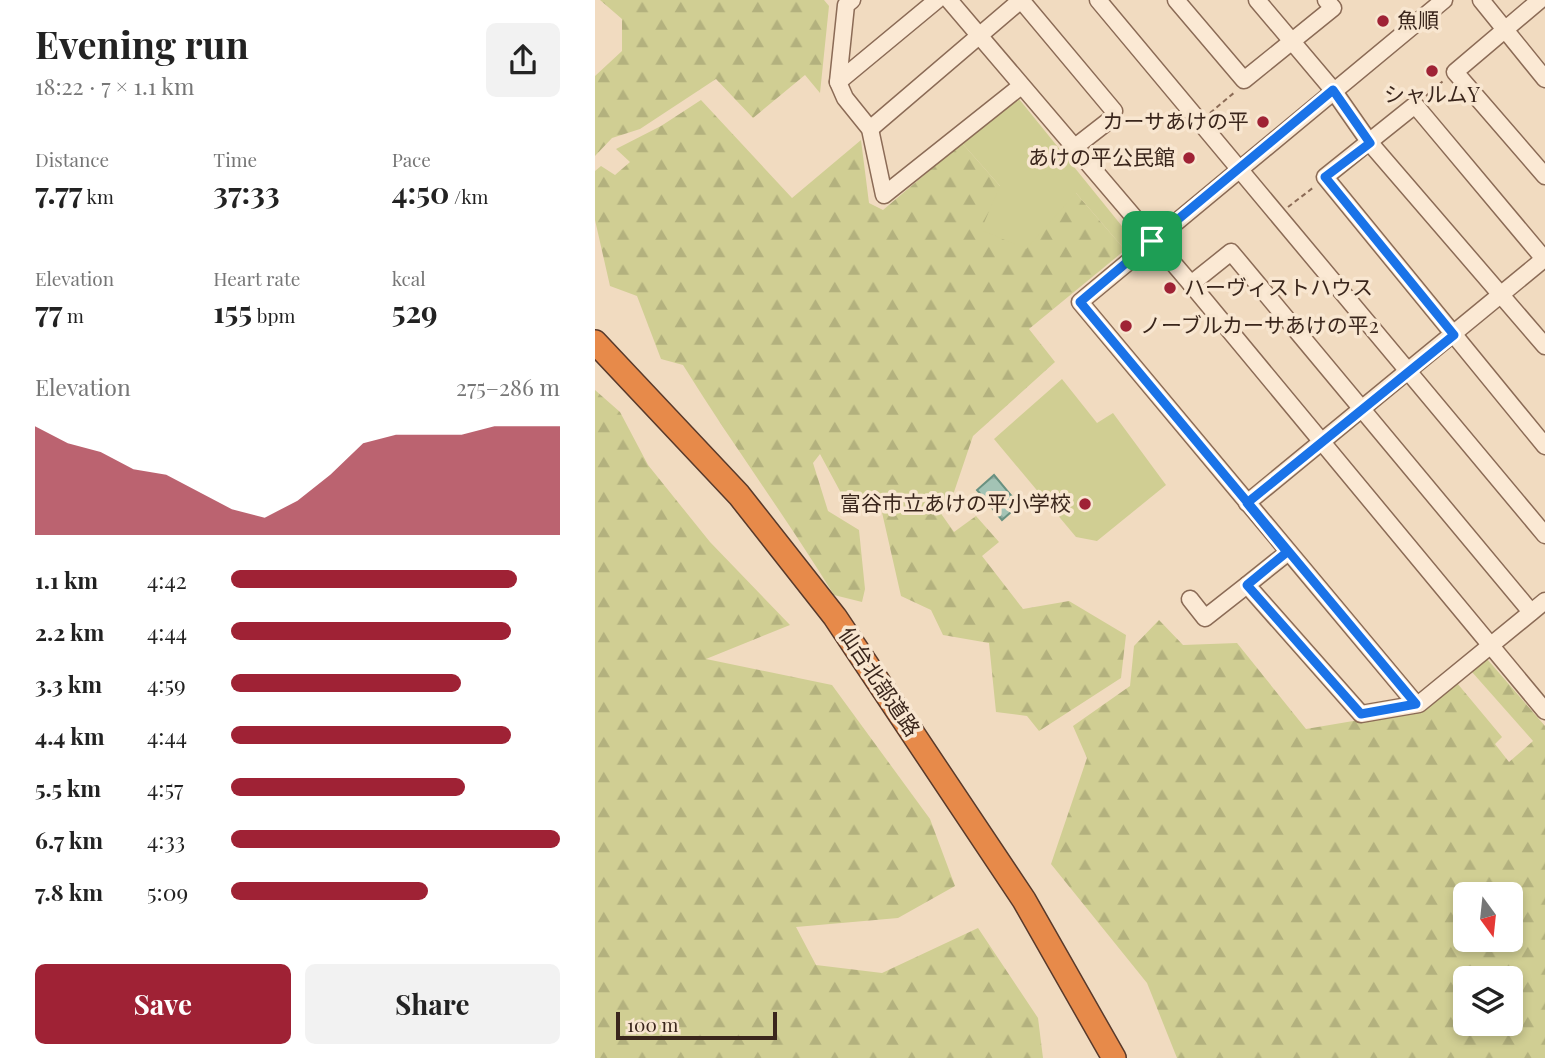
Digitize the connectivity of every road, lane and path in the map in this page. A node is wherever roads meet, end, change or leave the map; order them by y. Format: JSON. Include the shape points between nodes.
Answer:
{"nodes":[{"id":1,"x":852,"y":0,"type":"edge"},
{"id":2,"x":937,"y":0,"type":"edge"},
{"id":3,"x":949,"y":0,"type":"edge"},
{"id":4,"x":1021,"y":0,"type":"edge"},
{"id":5,"x":1098,"y":0,"type":"edge"},
{"id":6,"x":1176,"y":0,"type":"edge"},
{"id":7,"x":1257,"y":0,"type":"edge"},
{"id":8,"x":1326,"y":0,"type":"edge"},
{"id":9,"x":1444,"y":0,"type":"edge"},
{"id":10,"x":1481,"y":0,"type":"edge"},
{"id":11,"x":1540,"y":0,"type":"edge"},
{"id":12,"x":1505,"y":29,"type":"junction"},
{"id":13,"x":981,"y":37,"type":"junction"},
{"id":14,"x":1291,"y":41,"type":"junction"},
{"id":15,"x":1455,"y":72,"type":"junction"},
{"id":16,"x":1545,"y":79,"type":"edge"},
{"id":17,"x":1244,"y":80,"type":"junction"},
{"id":18,"x":838,"y":82,"type":"junction"},
{"id":19,"x":1021,"y":86,"type":"junction"},
{"id":20,"x":1333,"y":90,"type":"junction"},
{"id":21,"x":1415,"y":105,"type":"junction"},
{"id":22,"x":1199,"y":122,"type":"junction"},
{"id":23,"x":870,"y":128,"type":"junction"},
{"id":24,"x":1370,"y":143,"type":"junction"},
{"id":25,"x":1075,"y":147,"type":"junction"},
{"id":26,"x":1238,"y":170,"type":"junction"},
{"id":27,"x":1545,"y":176,"type":"edge"},
{"id":28,"x":1325,"y":177,"type":"junction"},
{"id":29,"x":1277,"y":216,"type":"junction"},
{"id":30,"x":1152,"y":241,"type":"junction"},
{"id":31,"x":1545,"y":259,"type":"edge"},
{"id":32,"x":1191,"y":284,"type":"junction"},
{"id":33,"x":1501,"y":296,"type":"junction"},
{"id":34,"x":1454,"y":335,"type":"junction"},
{"id":35,"x":595,"y":342,"type":"edge"},
{"id":36,"x":1545,"y":346,"type":"edge"},
{"id":37,"x":1407,"y":371,"type":"junction"},
{"id":38,"x":1362,"y":409,"type":"junction"},
{"id":39,"x":1322,"y":442,"type":"junction"},
{"id":40,"x":1545,"y":446,"type":"edge"},
{"id":41,"x":1247,"y":503,"type":"junction"},
{"id":42,"x":1545,"y":535,"type":"edge"},
{"id":43,"x":1287,"y":552,"type":"junction"},
{"id":44,"x":1247,"y":585,"type":"junction"},
{"id":45,"x":1190,"y":599,"type":"dead end"},
{"id":46,"x":1545,"y":601,"type":"edge"},
{"id":47,"x":1531,"y":612,"type":"junction"},
{"id":48,"x":1490,"y":645,"type":"junction"},
{"id":49,"x":1416,"y":704,"type":"junction"},
{"id":50,"x":1545,"y":711,"type":"edge"},
{"id":51,"x":1114,"y":1058,"type":"edge"}],
"edges":[{"from":1,"to":18,"type":"street","via":[[846,5]]},
{"from":2,"to":18,"type":"street"},
{"from":3,"to":13,"type":"street"},
{"from":4,"to":13,"type":"street"},
{"from":4,"to":25,"type":"street","via":[[1115,111]]},
{"from":5,"to":22,"type":"street"},
{"from":6,"to":17,"type":"street"},
{"from":7,"to":14,"type":"street"},
{"from":8,"to":14,"type":"street","via":[[1333,8]]},
{"from":9,"to":20,"type":"street"},
{"from":10,"to":12,"type":"street"},
{"from":11,"to":12,"type":"street"},
{"from":12,"to":15,"type":"street"},
{"from":12,"to":16,"type":"street"},
{"from":13,"to":19,"type":"street"},
{"from":13,"to":23,"type":"street"},
{"from":14,"to":17,"type":"street"},
{"from":14,"to":20,"type":"street"},
{"from":15,"to":21,"type":"path"},
{"from":15,"to":27,"type":"street"},
{"from":17,"to":22,"type":"path"},
{"from":18,"to":23,"type":"street"},
{"from":19,"to":23,"type":"street","via":[[884,195]]},
{"from":19,"to":25,"type":"street"},
{"from":20,"to":24,"type":"street"},
{"from":20,"to":26,"type":"street"},
{"from":21,"to":24,"type":"street"},
{"from":21,"to":31,"type":"street"},
{"from":22,"to":26,"type":"street"},
{"from":24,"to":28,"type":"street"},
{"from":24,"to":33,"type":"street"},
{"from":25,"to":30,"type":"street"},
{"from":26,"to":29,"type":"street"},
{"from":26,"to":30,"type":"street"},
{"from":28,"to":29,"type":"path"},
{"from":28,"to":34,"type":"street"},
{"from":29,"to":37,"type":"street"},
{"from":30,"to":32,"type":"street"},
{"from":30,"to":41,"type":"street","via":[[1080,302]]},
{"from":31,"to":33,"type":"street"},
{"from":32,"to":38,"type":"street","via":[[1231,252]]},
{"from":32,"to":39,"type":"street"},
{"from":33,"to":34,"type":"street"},
{"from":33,"to":36,"type":"street"},
{"from":34,"to":37,"type":"street"},
{"from":34,"to":40,"type":"street"},
{"from":35,"to":51,"type":"highway","name":"仙台北部道路","via":[[739,495],[835,617],[1024,900]]},
{"from":37,"to":38,"type":"street"},
{"from":37,"to":42,"type":"street"},
{"from":38,"to":39,"type":"street"},
{"from":38,"to":47,"type":"street"},
{"from":39,"to":41,"type":"street"},
{"from":39,"to":48,"type":"street"},
{"from":41,"to":43,"type":"street"},
{"from":43,"to":44,"type":"street"},
{"from":43,"to":49,"type":"street"},
{"from":44,"to":45,"type":"street","via":[[1205,618]]},
{"from":44,"to":49,"type":"street","via":[[1361,714]]},
{"from":46,"to":47,"type":"street"},
{"from":47,"to":48,"type":"street"},
{"from":48,"to":49,"type":"street"},
{"from":48,"to":50,"type":"street"}]}
